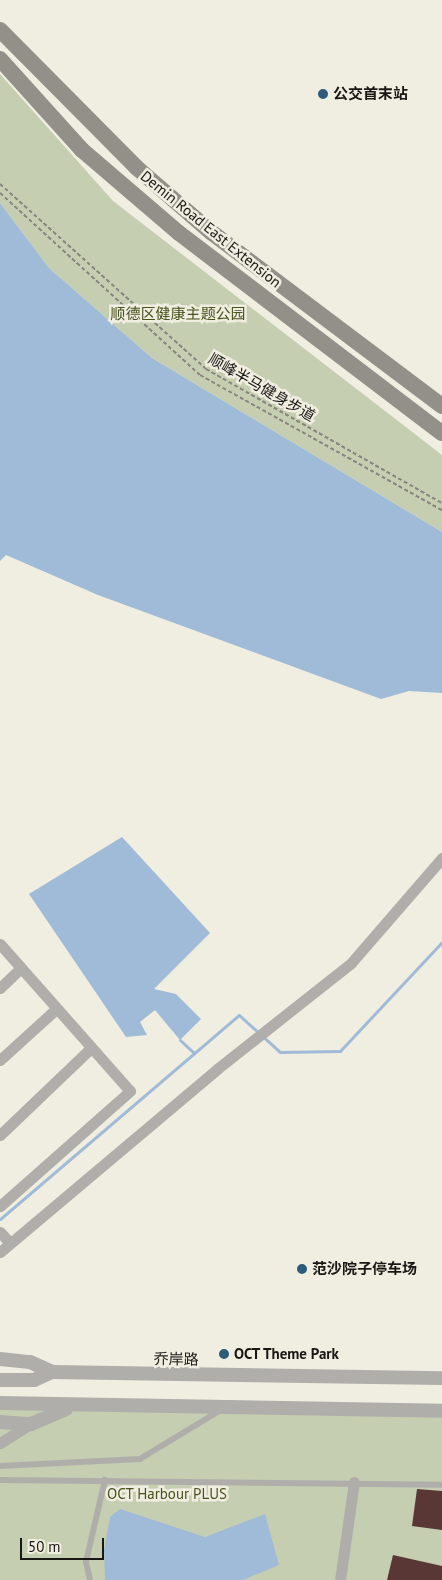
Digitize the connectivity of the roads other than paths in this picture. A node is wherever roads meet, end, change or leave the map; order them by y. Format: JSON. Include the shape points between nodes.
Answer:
{"nodes":[{"id":1,"x":0,"y":30,"type":"edge"},
{"id":2,"x":0,"y":59,"type":"edge"},
{"id":3,"x":442,"y":406,"type":"edge"},
{"id":4,"x":442,"y":433,"type":"edge"},
{"id":5,"x":442,"y":858,"type":"edge"},
{"id":6,"x":0,"y":944,"type":"edge"},
{"id":7,"x":21,"y":968,"type":"junction"},
{"id":8,"x":0,"y":988,"type":"edge"},
{"id":9,"x":56,"y":1010,"type":"junction"},
{"id":10,"x":90,"y":1049,"type":"junction"},
{"id":11,"x":0,"y":1060,"type":"edge"},
{"id":12,"x":0,"y":1135,"type":"edge"},
{"id":13,"x":0,"y":1206,"type":"edge"},
{"id":14,"x":4,"y":1237,"type":"edge"},
{"id":15,"x":0,"y":1252,"type":"edge"},
{"id":16,"x":0,"y":1359,"type":"edge"},
{"id":17,"x":52,"y":1372,"type":"junction"},
{"id":18,"x":442,"y":1378,"type":"edge"},
{"id":19,"x":0,"y":1380,"type":"edge"},
{"id":20,"x":0,"y":1403,"type":"edge"},
{"id":21,"x":72,"y":1406,"type":"junction"},
{"id":22,"x":225,"y":1408,"type":"junction"},
{"id":23,"x":442,"y":1411,"type":"edge"},
{"id":24,"x":0,"y":1422,"type":"edge"},
{"id":25,"x":31,"y":1424,"type":"junction"},
{"id":26,"x":0,"y":1444,"type":"edge"},
{"id":27,"x":0,"y":1466,"type":"edge"},
{"id":28,"x":0,"y":1480,"type":"edge"},
{"id":29,"x":105,"y":1480,"type":"junction"},
{"id":30,"x":354,"y":1482,"type":"junction"},
{"id":31,"x":442,"y":1485,"type":"edge"},
{"id":32,"x":90,"y":1580,"type":"edge"},
{"id":33,"x":340,"y":1580,"type":"edge"}],
"edges":[{"from":1,"to":3,"type":"main road","name":"Demin Road East Extension","via":[[137,168],[211,232]]},
{"from":2,"to":4,"type":"main road","name":"Demin Road East Extension","via":[[82,150],[179,233]]},
{"from":5,"to":14,"type":"street","via":[[351,963]]},
{"from":6,"to":7,"type":"street"},
{"from":7,"to":8,"type":"street"},
{"from":7,"to":9,"type":"street"},
{"from":9,"to":10,"type":"street"},
{"from":9,"to":11,"type":"street"},
{"from":10,"to":12,"type":"street"},
{"from":10,"to":13,"type":"street","via":[[130,1091]]},
{"from":14,"to":15,"type":"street"},
{"from":16,"to":17,"type":"street","via":[[30,1362]]},
{"from":17,"to":18,"type":"street","name":"乔岸路"},
{"from":17,"to":19,"type":"street","name":"乔岸路","via":[[34,1380]]},
{"from":20,"to":21,"type":"street"},
{"from":21,"to":22,"type":"street"},
{"from":21,"to":25,"type":"street"},
{"from":22,"to":23,"type":"street"},
{"from":22,"to":27,"type":"lane","via":[[140,1458]]},
{"from":24,"to":25,"type":"street"},
{"from":25,"to":26,"type":"street"},
{"from":28,"to":29,"type":"lane"},
{"from":29,"to":30,"type":"lane"},
{"from":29,"to":32,"type":"lane","via":[[86,1562]]},
{"from":30,"to":31,"type":"lane"},
{"from":30,"to":33,"type":"street"}]}
